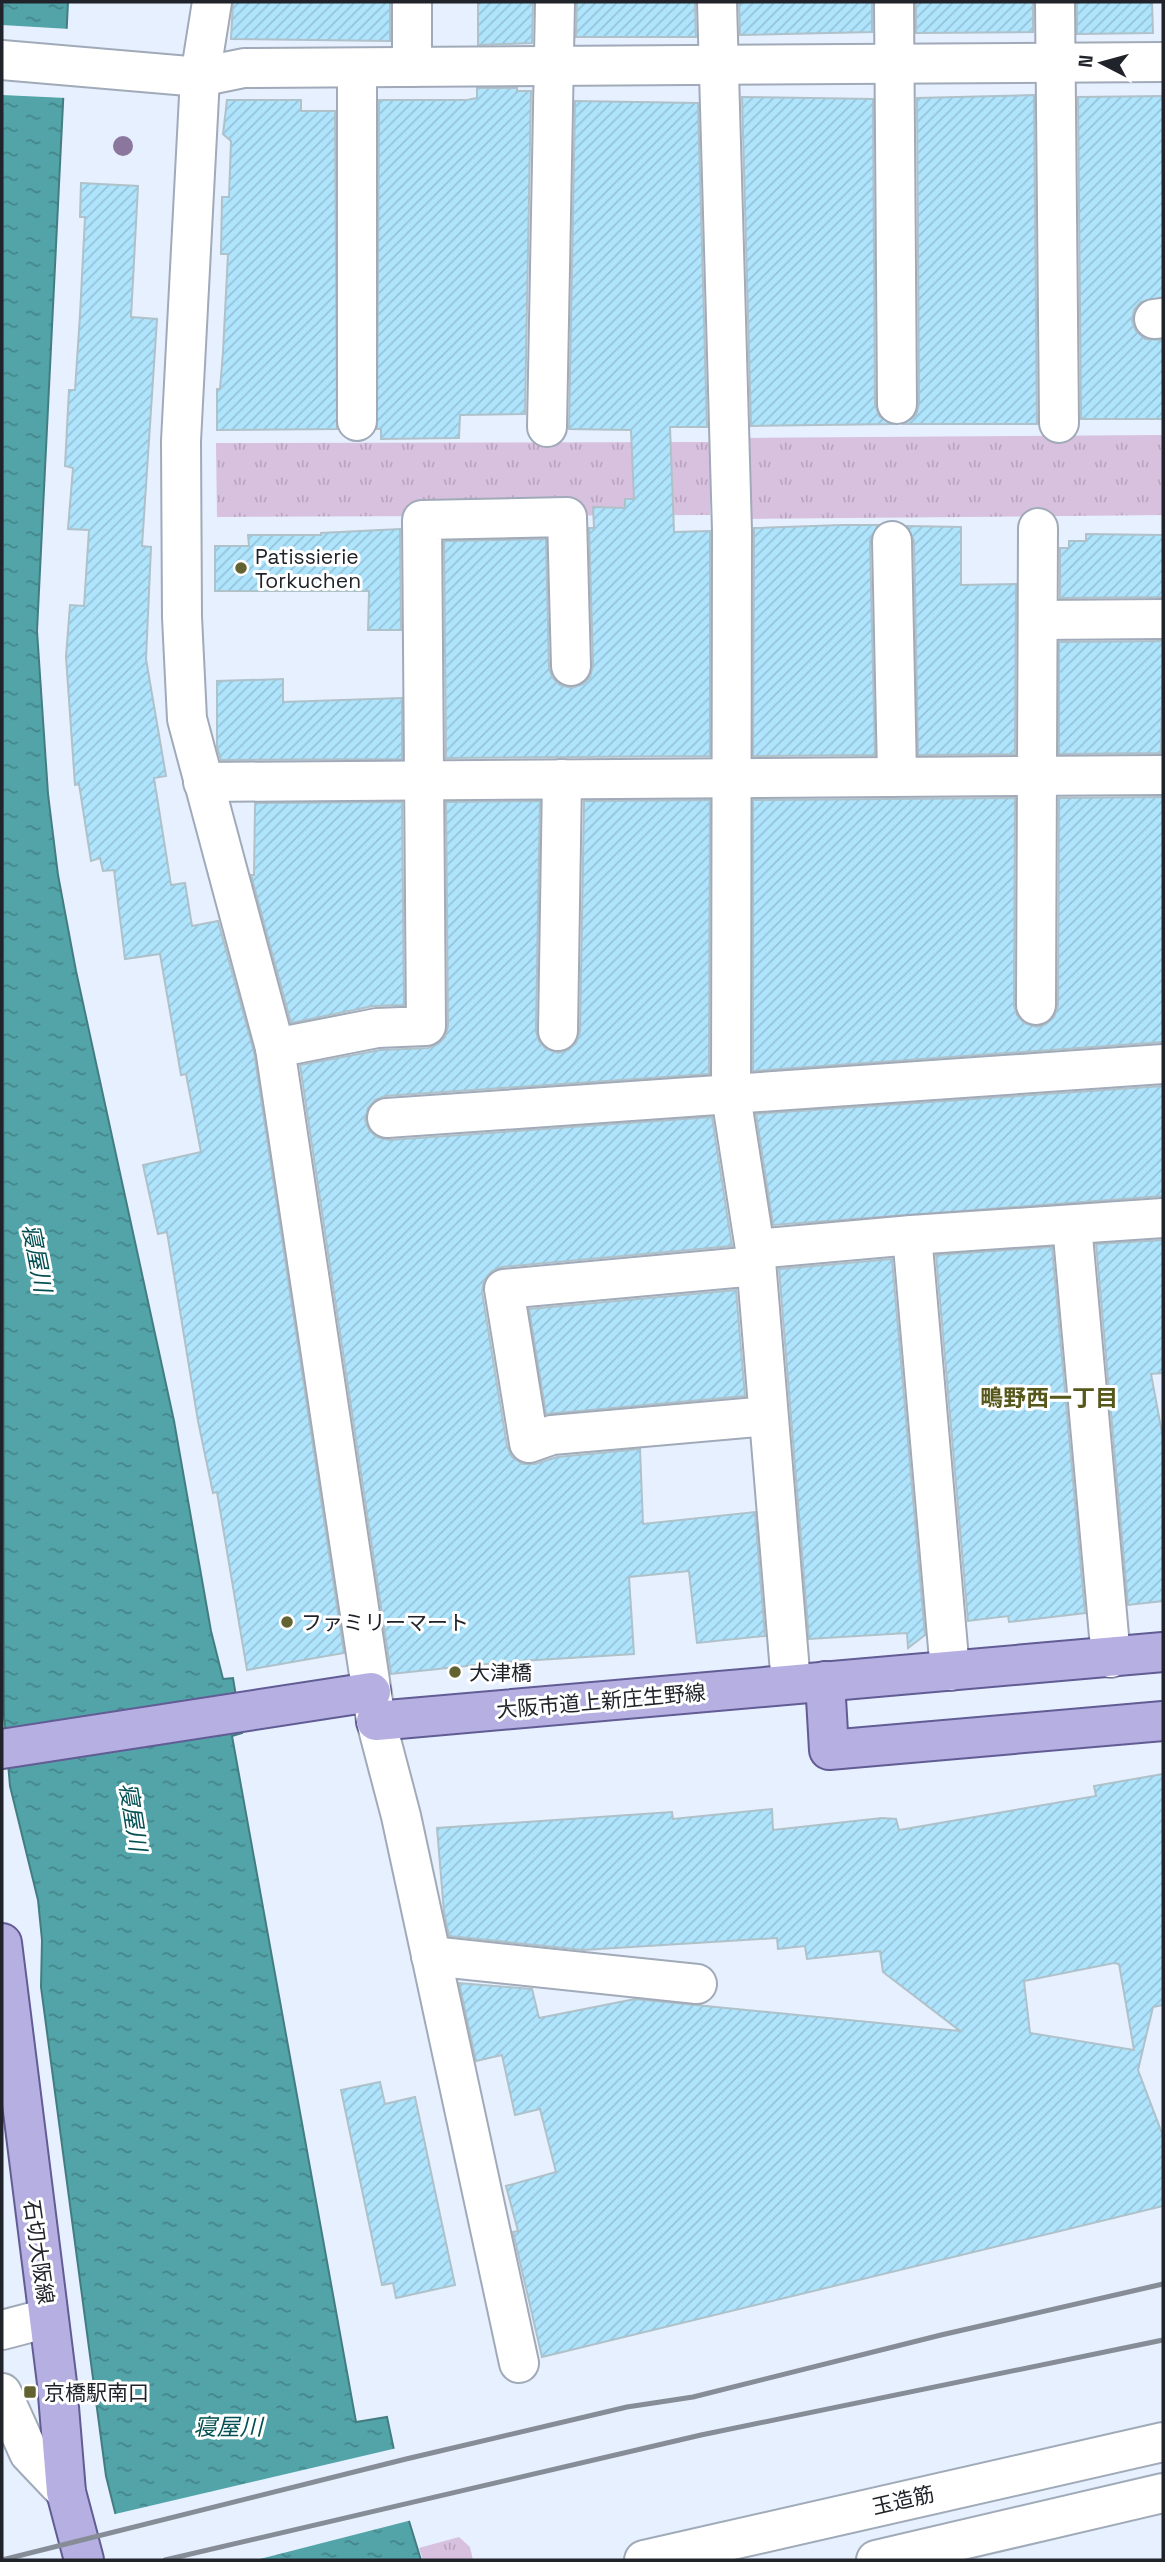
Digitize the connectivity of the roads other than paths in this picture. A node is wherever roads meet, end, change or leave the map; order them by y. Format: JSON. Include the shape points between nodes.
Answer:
{"nodes":[{"id":1,"x":212,"y":2,"type":"edge"},
{"id":2,"x":412,"y":2,"type":"edge"},
{"id":3,"x":555,"y":2,"type":"edge"},
{"id":4,"x":717,"y":2,"type":"edge"},
{"id":5,"x":894,"y":2,"type":"edge"},
{"id":6,"x":1055,"y":2,"type":"edge"},
{"id":7,"x":2,"y":60,"type":"edge"},
{"id":8,"x":1055,"y":62,"type":"junction"},
{"id":9,"x":1163,"y":62,"type":"edge"},
{"id":10,"x":895,"y":64,"type":"junction"},
{"id":11,"x":718,"y":65,"type":"junction"},
{"id":12,"x":556,"y":67,"type":"junction"},
{"id":13,"x":412,"y":68,"type":"junction"},
{"id":14,"x":357,"y":69,"type":"junction"},
{"id":15,"x":200,"y":77,"type":"junction"},
{"id":16,"x":897,"y":404,"type":"dead end"},
{"id":17,"x":357,"y":421,"type":"dead end"},
{"id":18,"x":1059,"y":423,"type":"dead end"},
{"id":19,"x":547,"y":427,"type":"dead end"},
{"id":20,"x":1038,"y":528,"type":"dead end"},
{"id":21,"x":892,"y":541,"type":"dead end"},
{"id":22,"x":1038,"y":620,"type":"junction"},
{"id":23,"x":1163,"y":620,"type":"edge"},
{"id":24,"x":571,"y":666,"type":"dead end"},
{"id":25,"x":897,"y":774,"type":"junction"},
{"id":26,"x":1163,"y":775,"type":"edge"},
{"id":27,"x":1036,"y":776,"type":"junction"},
{"id":28,"x":730,"y":778,"type":"junction"},
{"id":29,"x":562,"y":779,"type":"junction"},
{"id":30,"x":425,"y":780,"type":"junction"},
{"id":31,"x":203,"y":782,"type":"junction"},
{"id":32,"x":1036,"y":1005,"type":"dead end"},
{"id":33,"x":558,"y":1031,"type":"dead end"},
{"id":34,"x":275,"y":1048,"type":"junction"},
{"id":35,"x":1163,"y":1064,"type":"edge"},
{"id":36,"x":731,"y":1096,"type":"junction"},
{"id":37,"x":387,"y":1118,"type":"dead end"},
{"id":38,"x":1163,"y":1218,"type":"edge"},
{"id":39,"x":1072,"y":1224,"type":"junction"},
{"id":40,"x":912,"y":1235,"type":"junction"},
{"id":41,"x":756,"y":1258,"type":"junction"},
{"id":42,"x":768,"y":1416,"type":"junction"},
{"id":43,"x":1163,"y":1652,"type":"edge"},
{"id":44,"x":1111,"y":1658,"type":"junction"},
{"id":45,"x":950,"y":1671,"type":"junction"},
{"id":46,"x":808,"y":1683,"type":"junction"},
{"id":47,"x":374,"y":1706,"type":"junction"},
{"id":48,"x":1163,"y":1721,"type":"edge"},
{"id":49,"x":4,"y":1748,"type":"edge"},
{"id":50,"x":2,"y":1943,"type":"edge"},
{"id":51,"x":431,"y":1956,"type":"junction"},
{"id":52,"x":697,"y":1983,"type":"dead end"},
{"id":53,"x":48,"y":2318,"type":"junction"},
{"id":54,"x":2,"y":2330,"type":"edge"},
{"id":55,"x":519,"y":2363,"type":"dead end"},
{"id":56,"x":2,"y":2393,"type":"edge"},
{"id":57,"x":1163,"y":2442,"type":"edge"},
{"id":58,"x":66,"y":2492,"type":"junction"},
{"id":59,"x":1163,"y":2493,"type":"edge"},
{"id":60,"x":83,"y":2560,"type":"edge"},
{"id":61,"x":644,"y":2560,"type":"edge"},
{"id":62,"x":876,"y":2560,"type":"edge"}],
"edges":[{"from":1,"to":15,"type":"street"},
{"from":2,"to":13,"type":"street"},
{"from":3,"to":12,"type":"street"},
{"from":4,"to":11,"type":"street"},
{"from":5,"to":10,"type":"street"},
{"from":6,"to":8,"type":"street"},
{"from":7,"to":15,"type":"street"},
{"from":8,"to":9,"type":"street"},
{"from":8,"to":10,"type":"street"},
{"from":8,"to":18,"type":"street"},
{"from":10,"to":11,"type":"street"},
{"from":10,"to":16,"type":"street"},
{"from":11,"to":12,"type":"street"},
{"from":11,"to":28,"type":"street","via":[[732,531]]},
{"from":12,"to":13,"type":"street"},
{"from":12,"to":19,"type":"street"},
{"from":13,"to":14,"type":"street"},
{"from":14,"to":15,"type":"street","via":[[244,68]]},
{"from":14,"to":17,"type":"street"},
{"from":15,"to":31,"type":"street","via":[[181,441],[187,719]]},
{"from":20,"to":22,"type":"street"},
{"from":21,"to":25,"type":"street"},
{"from":22,"to":23,"type":"street"},
{"from":22,"to":27,"type":"street"},
{"from":24,"to":30,"type":"street","via":[[567,517],[422,520]]},
{"from":25,"to":27,"type":"street"},
{"from":25,"to":28,"type":"street"},
{"from":26,"to":27,"type":"street"},
{"from":27,"to":32,"type":"street"},
{"from":28,"to":29,"type":"street"},
{"from":28,"to":36,"type":"street"},
{"from":29,"to":30,"type":"street"},
{"from":29,"to":33,"type":"street"},
{"from":30,"to":31,"type":"street"},
{"from":30,"to":34,"type":"street","via":[[426,1026],[377,1028]]},
{"from":31,"to":34,"type":"street"},
{"from":34,"to":47,"type":"street"},
{"from":35,"to":36,"type":"street"},
{"from":36,"to":37,"type":"street"},
{"from":36,"to":41,"type":"street"},
{"from":38,"to":39,"type":"street"},
{"from":39,"to":40,"type":"street"},
{"from":39,"to":44,"type":"street"},
{"from":40,"to":41,"type":"street"},
{"from":40,"to":45,"type":"street"},
{"from":41,"to":42,"type":"street"},
{"from":41,"to":42,"type":"street","via":[[504,1289],[528,1443],[552,1435]]},
{"from":42,"to":46,"type":"street"},
{"from":43,"to":44,"type":"main road","name":"大阪市道上新庄生野線"},
{"from":44,"to":45,"type":"main road","name":"大阪市道上新庄生野線"},
{"from":45,"to":46,"type":"main road","name":"大阪市道上新庄生野線"},
{"from":46,"to":47,"type":"main road","name":"大阪市道上新庄生野線"},
{"from":46,"to":48,"type":"main road","via":[[830,1750]]},
{"from":47,"to":49,"type":"main road","name":"大阪市道上新庄生野線","via":[[251,1708]]},
{"from":47,"to":51,"type":"street"},
{"from":50,"to":53,"type":"main road","name":"石切大阪線"},
{"from":51,"to":52,"type":"street"},
{"from":51,"to":55,"type":"street"},
{"from":53,"to":54,"type":"street"},
{"from":53,"to":58,"type":"main road","name":"石切大阪線"},
{"from":56,"to":58,"type":"street","via":[[29,2453]]},
{"from":57,"to":61,"type":"street","name":"玉造筋"},
{"from":58,"to":60,"type":"main road","name":"石切大阪線"},
{"from":59,"to":62,"type":"street"}]}
